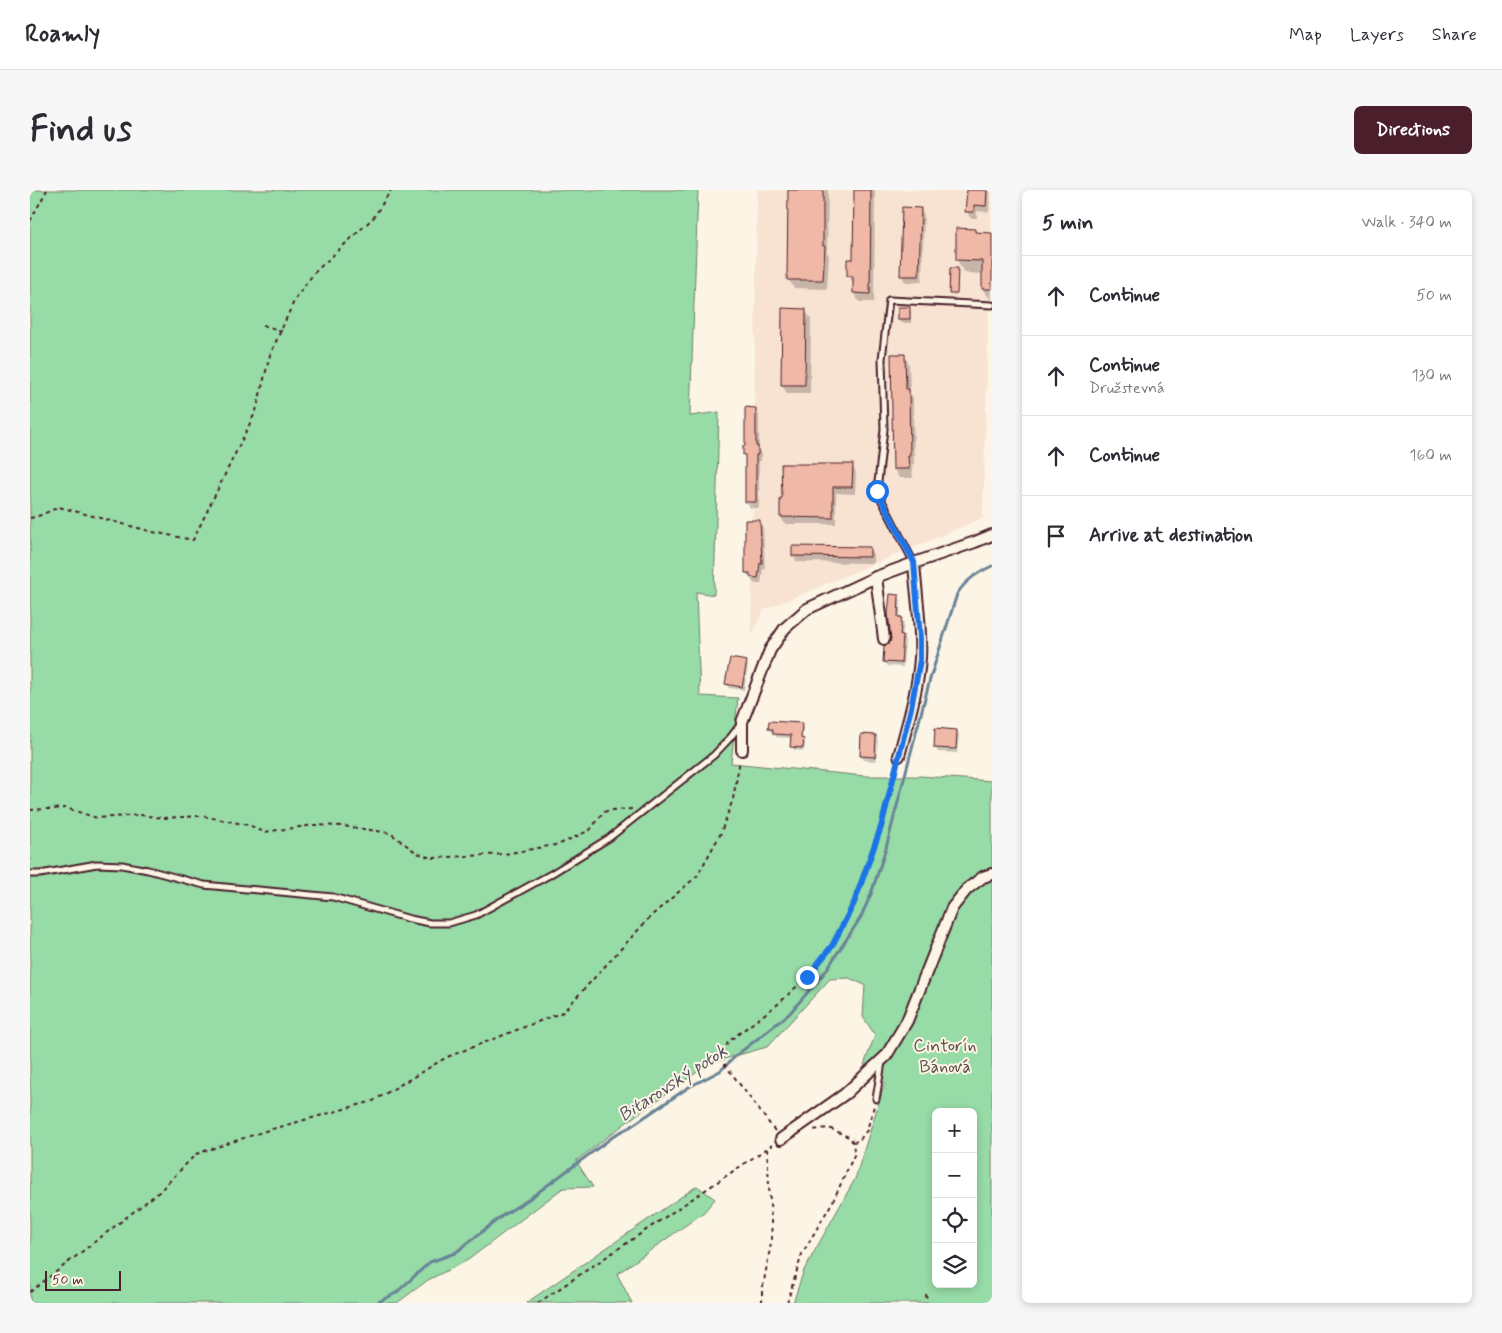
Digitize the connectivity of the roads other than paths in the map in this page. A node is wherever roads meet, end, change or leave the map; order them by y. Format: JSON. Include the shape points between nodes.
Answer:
{"nodes":[{"id":1,"x":992,"y":305,"type":"edge"},
{"id":2,"x":992,"y":534,"type":"edge"},
{"id":3,"x":914,"y":562,"type":"junction"},
{"id":4,"x":876,"y":577,"type":"junction"},
{"id":5,"x":884,"y":639,"type":"dead end"},
{"id":6,"x":742,"y":722,"type":"junction"},
{"id":7,"x":742,"y":750,"type":"road end"},
{"id":8,"x":900,"y":756,"type":"road end"},
{"id":9,"x":30,"y":874,"type":"edge"},
{"id":10,"x":992,"y":874,"type":"edge"},
{"id":11,"x":882,"y":1059,"type":"junction"},
{"id":12,"x":876,"y":1099,"type":"road end"},
{"id":13,"x":781,"y":1139,"type":"road end"}],
"edges":[{"from":1,"to":3,"type":"lane","via":[[889,300],[882,359],[884,429],[877,491]]},
{"from":2,"to":3,"type":"street"},
{"from":3,"to":4,"type":"street"},
{"from":3,"to":8,"type":"street","via":[[920,660]]},
{"from":4,"to":5,"type":"street"},
{"from":4,"to":6,"type":"street","via":[[807,609],[785,628],[770,650]]},
{"from":6,"to":7,"type":"street"},
{"from":6,"to":9,"type":"lane","via":[[714,755],[609,838],[476,915],[449,922],[410,919],[332,896],[204,885],[122,865],[97,864]]},
{"from":10,"to":11,"type":"street","via":[[967,889],[952,908],[907,1021]]},
{"from":11,"to":12,"type":"lane"},
{"from":11,"to":13,"type":"street","via":[[845,1094]]}]}
